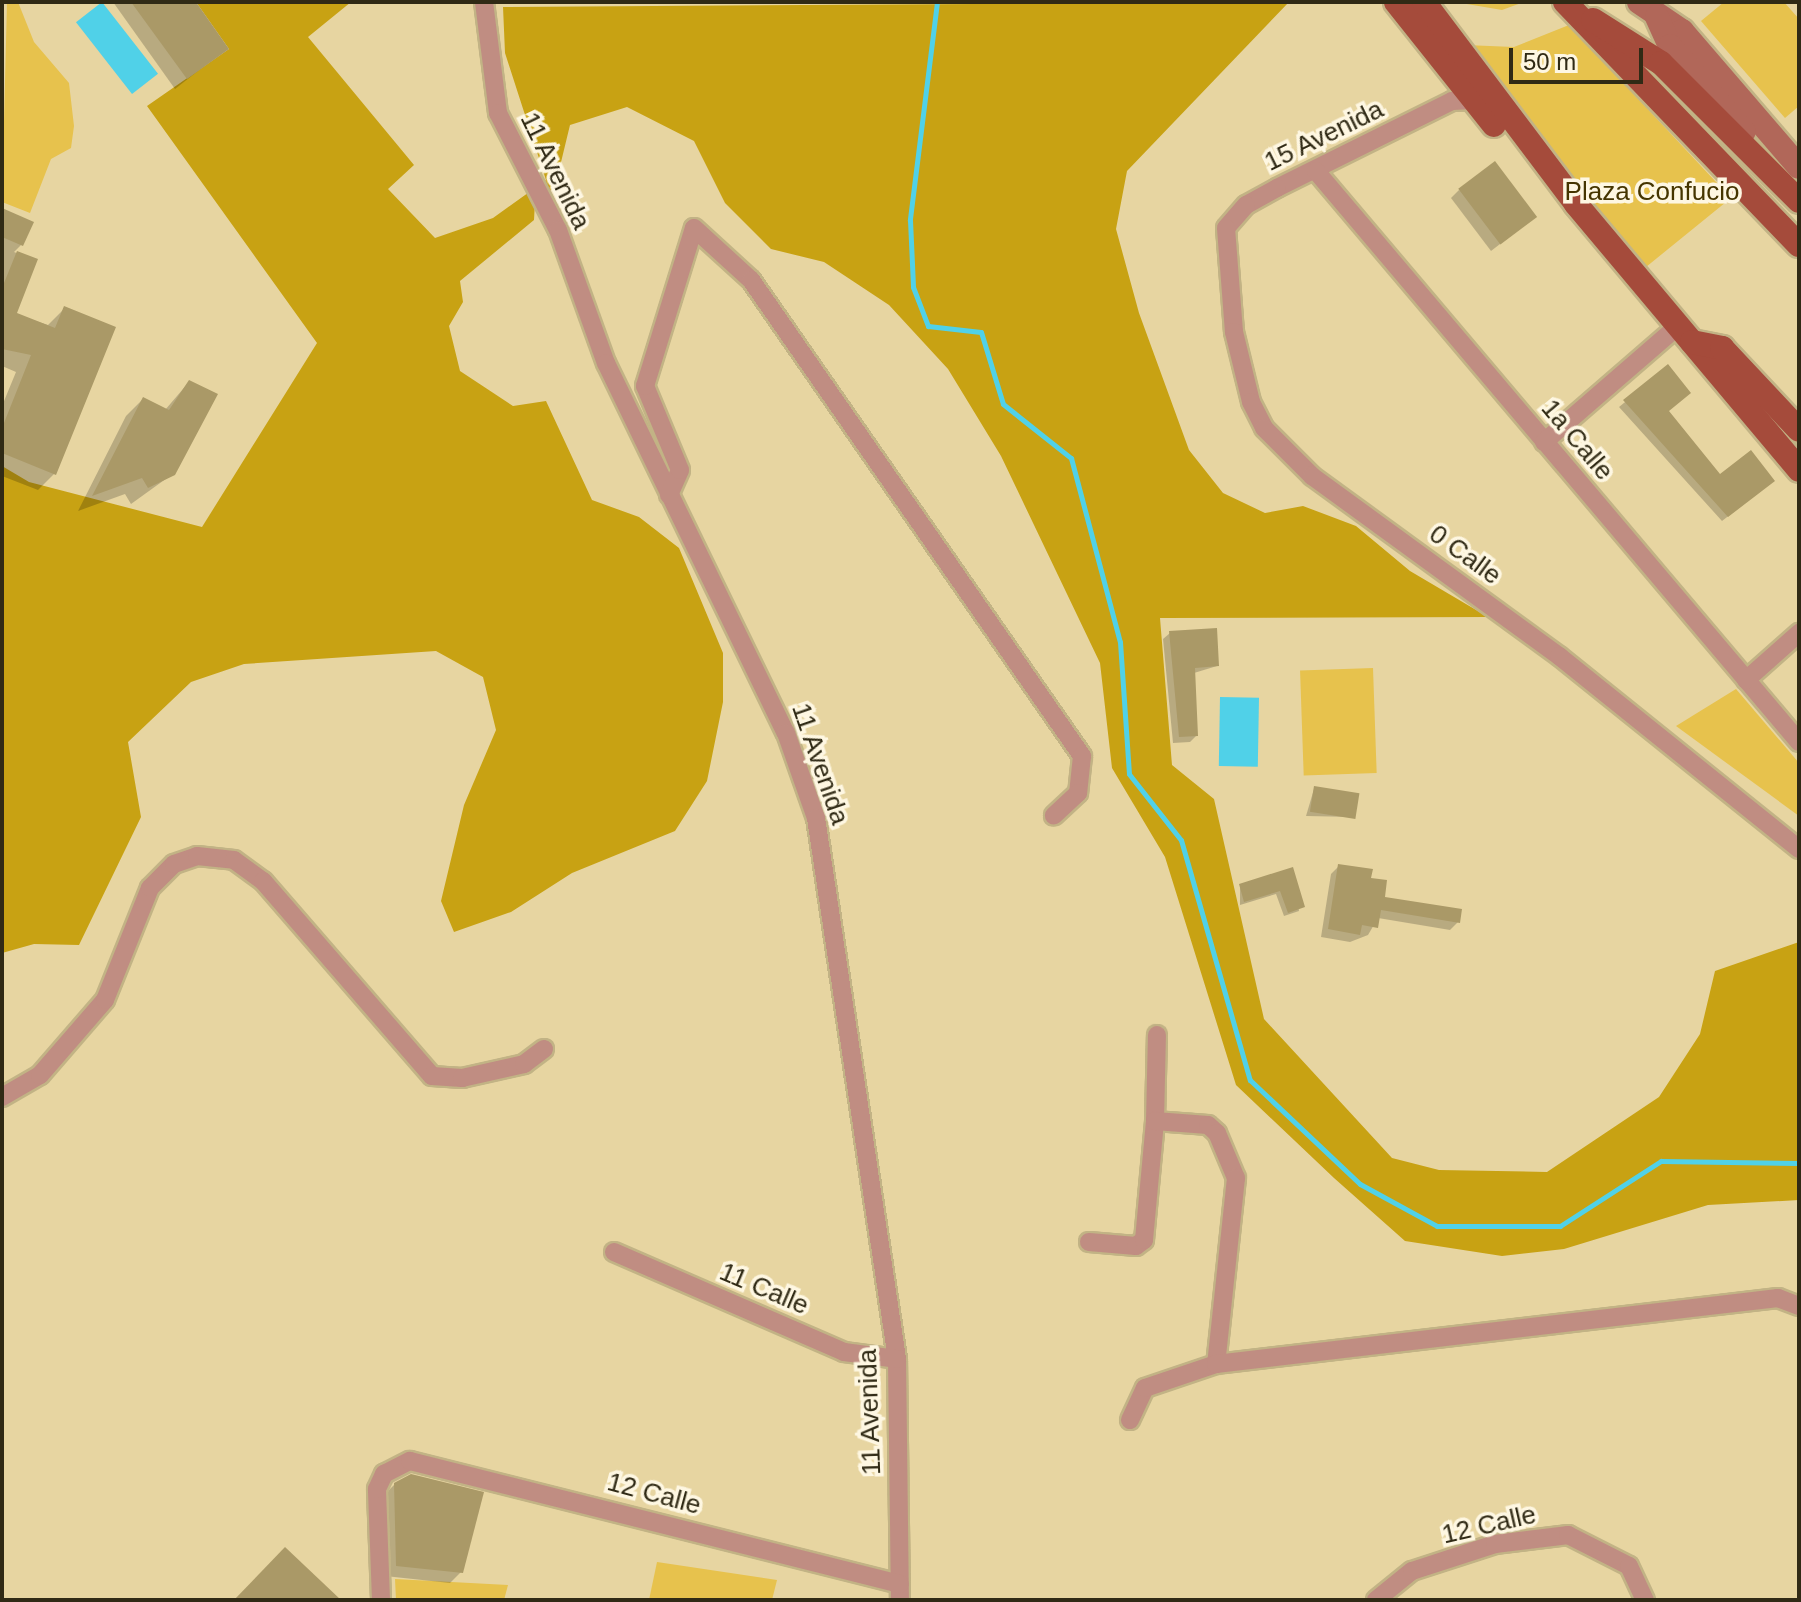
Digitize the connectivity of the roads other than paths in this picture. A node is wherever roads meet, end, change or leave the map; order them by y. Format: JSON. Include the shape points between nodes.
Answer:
{"nodes":[{"id":1,"x":484,"y":2,"type":"edge"},
{"id":2,"x":1396,"y":2,"type":"edge"},
{"id":3,"x":1424,"y":2,"type":"edge"},
{"id":4,"x":1566,"y":3,"type":"edge"},
{"id":5,"x":1652,"y":7,"type":"edge"},
{"id":6,"x":1461,"y":94,"type":"junction"},
{"id":7,"x":1799,"y":167,"type":"edge"},
{"id":8,"x":1316,"y":171,"type":"junction"},
{"id":9,"x":1555,"y":178,"type":"junction"},
{"id":10,"x":1796,"y":198,"type":"edge"},
{"id":11,"x":1226,"y":228,"type":"joint"},
{"id":12,"x":1799,"y":245,"type":"edge"},
{"id":13,"x":1685,"y":334,"type":"junction"},
{"id":14,"x":1799,"y":430,"type":"edge"},
{"id":15,"x":1544,"y":442,"type":"junction"},
{"id":16,"x":1799,"y":470,"type":"edge"},
{"id":17,"x":669,"y":495,"type":"junction"},
{"id":18,"x":1799,"y":633,"type":"edge"},
{"id":19,"x":1746,"y":680,"type":"junction"},
{"id":20,"x":1799,"y":742,"type":"edge"},
{"id":21,"x":1054,"y":815,"type":"dead end"},
{"id":22,"x":1799,"y":849,"type":"edge"},
{"id":23,"x":1157,"y":1035,"type":"dead end"},
{"id":24,"x":544,"y":1049,"type":"dead end"},
{"id":25,"x":2,"y":1097,"type":"edge"},
{"id":26,"x":1155,"y":1121,"type":"junction"},
{"id":27,"x":1089,"y":1242,"type":"dead end"},
{"id":28,"x":614,"y":1252,"type":"dead end"},
{"id":29,"x":1799,"y":1306,"type":"edge"},
{"id":30,"x":897,"y":1359,"type":"junction"},
{"id":31,"x":1216,"y":1364,"type":"junction"},
{"id":32,"x":1130,"y":1420,"type":"dead end"},
{"id":33,"x":900,"y":1592,"type":"edge"},
{"id":34,"x":381,"y":1600,"type":"edge"},
{"id":35,"x":1376,"y":1600,"type":"edge"},
{"id":36,"x":1645,"y":1600,"type":"edge"}],
"edges":[{"from":1,"to":17,"type":"street","name":"11 Avenida","via":[[498,113],[558,230],[606,363]]},
{"from":2,"to":6,"type":"main road"},
{"from":3,"to":9,"type":"main road"},
{"from":4,"to":10,"type":"main road","via":[[1661,63]]},
{"from":4,"to":12,"type":"main road"},
{"from":5,"to":7,"type":"street","via":[[1682,31]]},
{"from":5,"to":10,"type":"street","via":[[1670,46]]},
{"from":6,"to":8,"type":"street","name":"15 Avenida"},
{"from":6,"to":9,"type":"main road","via":[[1514,148]]},
{"from":8,"to":11,"type":"street","name":"15 Avenida","via":[[1246,205]]},
{"from":8,"to":15,"type":"street","name":"1a Calle"},
{"from":9,"to":13,"type":"main road"},
{"from":11,"to":22,"type":"street","name":"0 Calle","via":[[1241,370],[1274,439]]},
{"from":13,"to":14,"type":"main road","via":[[1722,348]]},
{"from":13,"to":15,"type":"street"},
{"from":13,"to":16,"type":"main road"},
{"from":15,"to":19,"type":"street","name":"1a Calle"},
{"from":17,"to":21,"type":"street","via":[[680,470],[645,386],[694,228],[751,280],[1082,756],[1078,793]]},
{"from":17,"to":30,"type":"street","name":"11 Avenida","via":[[786,733],[816,818]]},
{"from":18,"to":19,"type":"street"},
{"from":19,"to":20,"type":"street","name":"1a Calle"},
{"from":23,"to":26,"type":"street"},
{"from":24,"to":25,"type":"street","via":[[524,1064],[462,1078],[432,1076],[263,881],[234,860],[197,856],[174,864],[150,888],[105,1000],[40,1075]]},
{"from":26,"to":27,"type":"street","via":[[1144,1240],[1136,1246]]},
{"from":26,"to":31,"type":"street","via":[[1208,1125],[1236,1178]]},
{"from":28,"to":30,"type":"street","name":"11 Calle","via":[[844,1352]]},
{"from":29,"to":31,"type":"street","via":[[1778,1298]]},
{"from":30,"to":33,"type":"street","name":"11 Avenida"},
{"from":31,"to":32,"type":"street","via":[[1145,1388]]},
{"from":33,"to":34,"type":"street","name":"12 Calle","via":[[430,1464],[395,1466],[377,1489]]},
{"from":35,"to":36,"type":"street","name":"12 Calle","via":[[1412,1571],[1495,1544],[1568,1535],[1629,1566]]}]}
